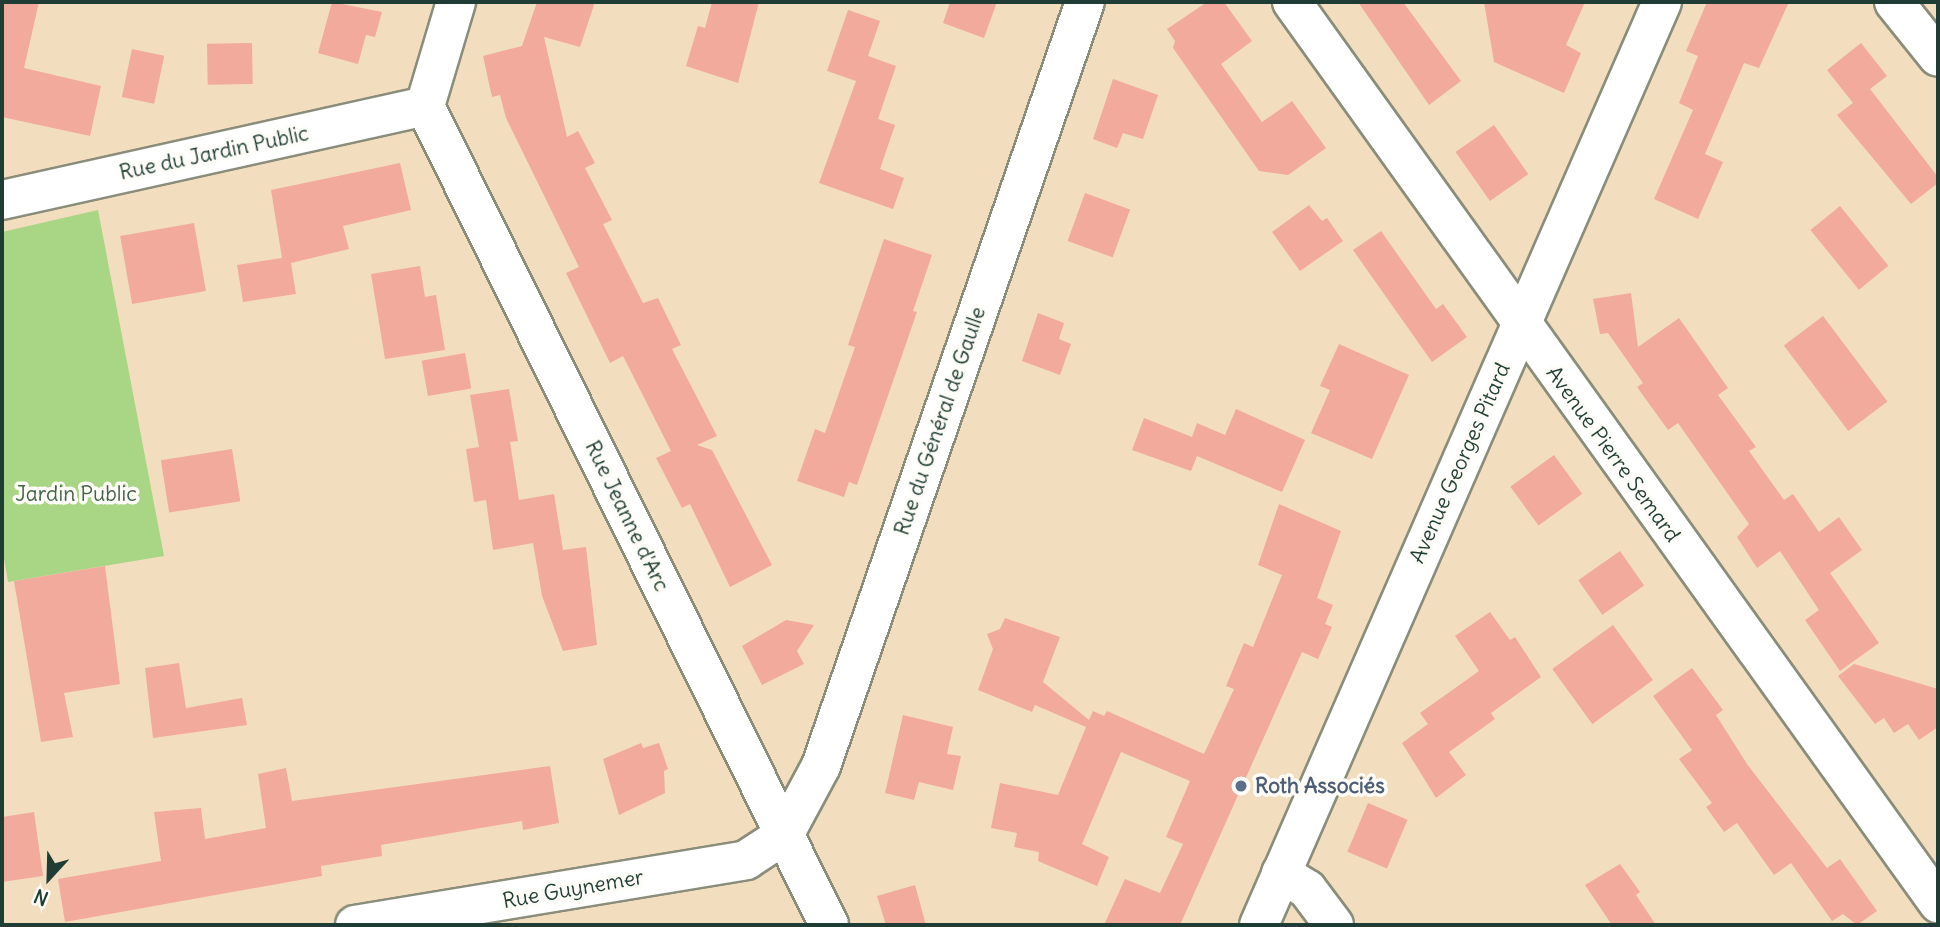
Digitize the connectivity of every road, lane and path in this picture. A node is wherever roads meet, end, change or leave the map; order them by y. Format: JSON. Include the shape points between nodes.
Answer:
{"nodes":[{"id":1,"x":456,"y":2,"type":"edge"},
{"id":2,"x":1084,"y":2,"type":"edge"},
{"id":3,"x":1292,"y":2,"type":"edge"},
{"id":4,"x":1662,"y":2,"type":"edge"},
{"id":5,"x":1894,"y":2,"type":"edge"},
{"id":6,"x":1938,"y":57,"type":"edge"},
{"id":7,"x":425,"y":106,"type":"junction"},
{"id":8,"x":2,"y":200,"type":"edge"},
{"id":9,"x":1522,"y":321,"type":"junction"},
{"id":10,"x":784,"y":835,"type":"junction"},
{"id":11,"x":1281,"y":873,"type":"junction"},
{"id":12,"x":1938,"y":903,"type":"edge"},
{"id":13,"x":355,"y":925,"type":"edge"},
{"id":14,"x":829,"y":925,"type":"edge"},
{"id":15,"x":1259,"y":925,"type":"edge"},
{"id":16,"x":1334,"y":925,"type":"edge"}],
"edges":[{"from":1,"to":7,"type":"street"},
{"from":2,"to":10,"type":"street","name":"Rue du Général de Gaulle","via":[[821,766]]},
{"from":3,"to":9,"type":"street","name":"Avenue Pierre Semard"},
{"from":4,"to":9,"type":"street","name":"Avenue Georges Pitard"},
{"from":5,"to":6,"type":"street"},
{"from":7,"to":8,"type":"street","name":"Rue du Jardin Public"},
{"from":7,"to":10,"type":"street","name":"Rue Jeanne d'Arc"},
{"from":9,"to":11,"type":"street","name":"Avenue Georges Pitard"},
{"from":9,"to":12,"type":"street","name":"Avenue Pierre Semard","via":[[1542,356]]},
{"from":10,"to":13,"type":"street","name":"Rue Guynemer","via":[[746,860]]},
{"from":10,"to":14,"type":"street","name":"Rue Jeanne d'Arc"},
{"from":11,"to":15,"type":"street","name":"Avenue Georges Pitard"},
{"from":11,"to":16,"type":"street","via":[[1307,889]]}]}
